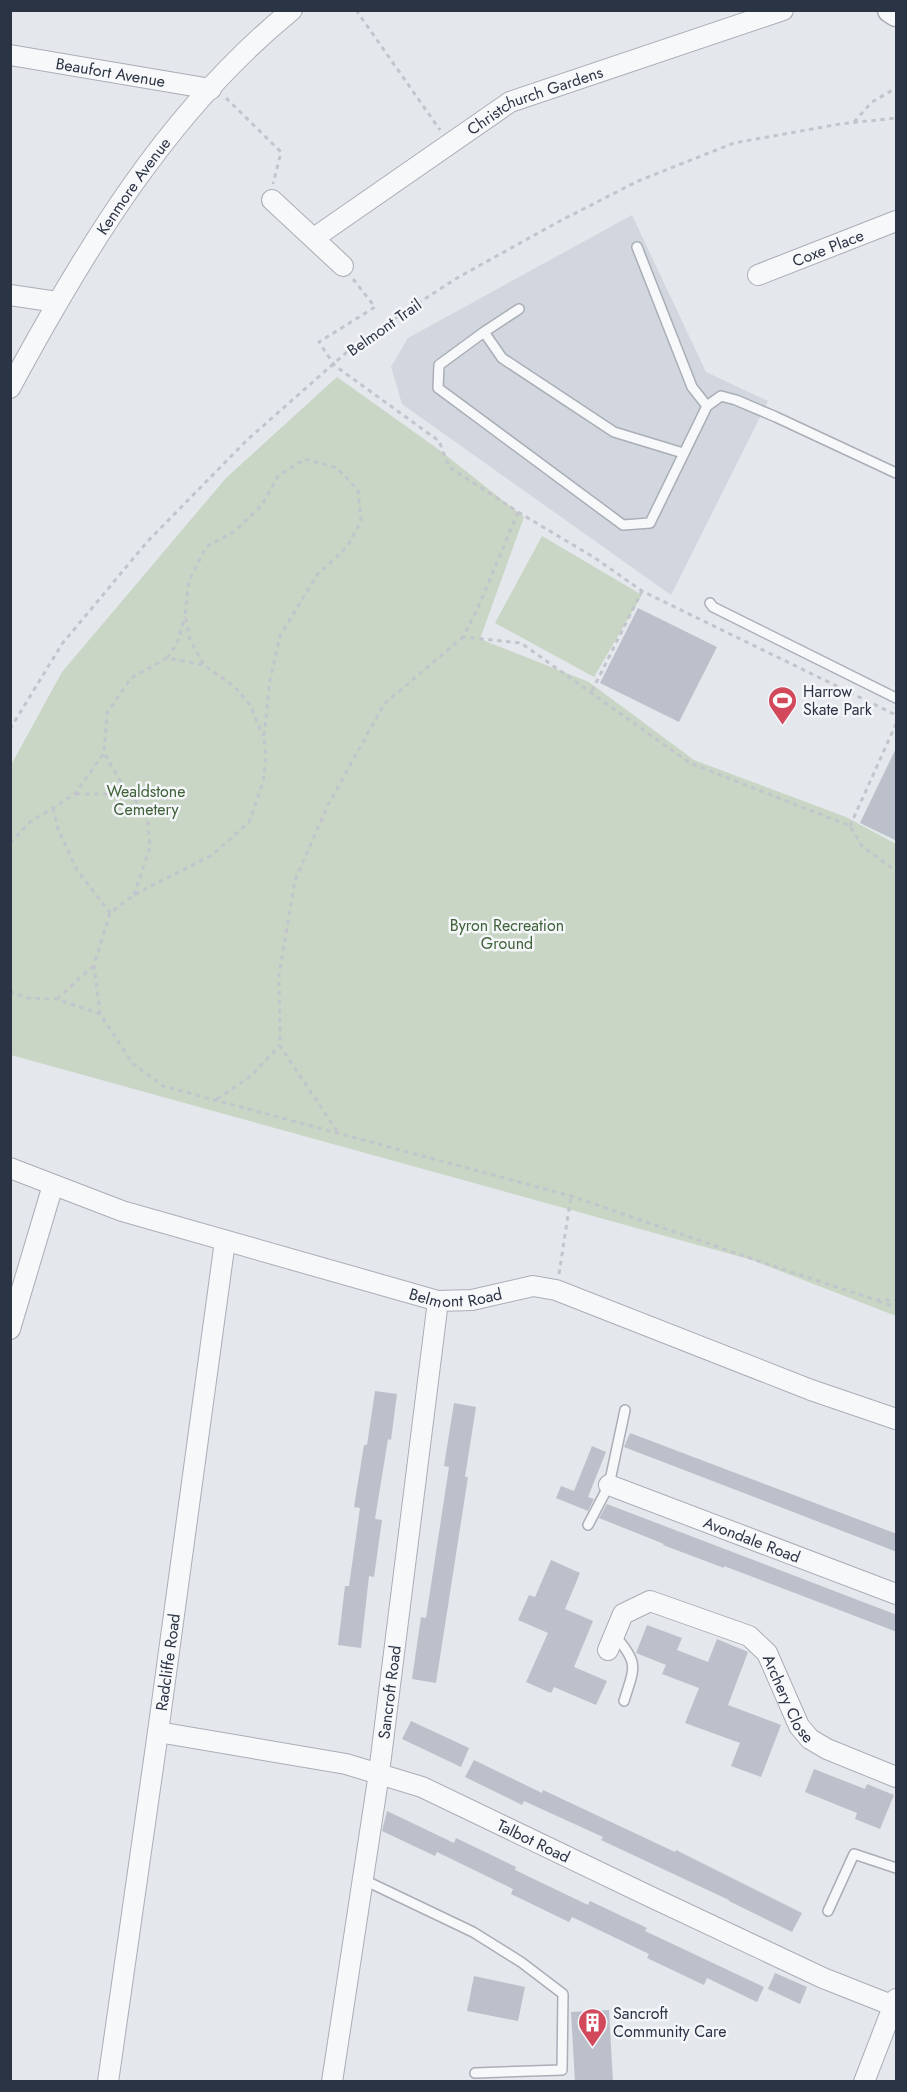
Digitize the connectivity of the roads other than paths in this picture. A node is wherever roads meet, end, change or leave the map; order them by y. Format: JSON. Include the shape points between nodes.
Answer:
{"nodes":[{"id":1,"x":292,"y":10,"type":"edge"},
{"id":2,"x":783,"y":10,"type":"edge"},
{"id":3,"x":890,"y":10,"type":"edge"},
{"id":4,"x":897,"y":14,"type":"edge"},
{"id":5,"x":10,"y":55,"type":"edge"},
{"id":6,"x":212,"y":87,"type":"junction"},
{"id":7,"x":272,"y":201,"type":"road end"},
{"id":8,"x":897,"y":222,"type":"edge"},
{"id":9,"x":314,"y":238,"type":"junction"},
{"id":10,"x":637,"y":247,"type":"dead end"},
{"id":11,"x":343,"y":266,"type":"road end"},
{"id":12,"x":758,"y":274,"type":"dead end"},
{"id":13,"x":10,"y":295,"type":"edge"},
{"id":14,"x":57,"y":302,"type":"junction"},
{"id":15,"x":519,"y":309,"type":"dead end"},
{"id":16,"x":484,"y":332,"type":"junction"},
{"id":17,"x":10,"y":387,"type":"edge"},
{"id":18,"x":706,"y":406,"type":"junction"},
{"id":19,"x":682,"y":453,"type":"junction"},
{"id":20,"x":897,"y":473,"type":"edge"},
{"id":21,"x":710,"y":603,"type":"dead end"},
{"id":22,"x":897,"y":698,"type":"edge"},
{"id":23,"x":10,"y":1168,"type":"edge"},
{"id":24,"x":53,"y":1185,"type":"junction"},
{"id":25,"x":225,"y":1240,"type":"junction"},
{"id":26,"x":438,"y":1301,"type":"junction"},
{"id":27,"x":10,"y":1329,"type":"edge"},
{"id":28,"x":625,"y":1410,"type":"dead end"},
{"id":29,"x":897,"y":1419,"type":"edge"},
{"id":30,"x":609,"y":1485,"type":"junction"},
{"id":31,"x":588,"y":1524,"type":"dead end"},
{"id":32,"x":897,"y":1594,"type":"edge"},
{"id":33,"x":610,"y":1642,"type":"joint"},
{"id":34,"x":624,"y":1701,"type":"dead end"},
{"id":35,"x":158,"y":1732,"type":"junction"},
{"id":36,"x":379,"y":1773,"type":"junction"},
{"id":37,"x":897,"y":1777,"type":"edge"},
{"id":38,"x":897,"y":1868,"type":"edge"},
{"id":39,"x":363,"y":1880,"type":"junction"},
{"id":40,"x":828,"y":1911,"type":"dead end"},
{"id":41,"x":895,"y":2002,"type":"edge"},
{"id":42,"x":476,"y":2073,"type":"dead end"},
{"id":43,"x":108,"y":2082,"type":"edge"},
{"id":44,"x":332,"y":2082,"type":"edge"},
{"id":45,"x":864,"y":2082,"type":"edge"}],
"edges":[{"from":1,"to":6,"type":"street","name":"Kenmore Avenue"},
{"from":2,"to":9,"type":"street","name":"Christchurch Gardens","via":[[510,102]]},
{"from":3,"to":4,"type":"street"},
{"from":5,"to":6,"type":"street","name":"Beaufort Avenue"},
{"from":6,"to":14,"type":"street","name":"Kenmore Avenue","via":[[128,190]]},
{"from":7,"to":9,"type":"street"},
{"from":8,"to":12,"type":"street","name":"Coxe Place"},
{"from":9,"to":11,"type":"street"},
{"from":10,"to":18,"type":"lane","via":[[692,387]]},
{"from":13,"to":14,"type":"street"},
{"from":14,"to":17,"type":"street","name":"Kenmore Avenue"},
{"from":15,"to":16,"type":"lane"},
{"from":16,"to":19,"type":"lane","via":[[502,358],[614,432]]},
{"from":16,"to":19,"type":"lane","via":[[439,365],[438,387],[623,525],[650,523]]},
{"from":18,"to":19,"type":"lane"},
{"from":18,"to":20,"type":"lane","via":[[721,396],[736,400]]},
{"from":21,"to":22,"type":"lane"},
{"from":23,"to":24,"type":"street","name":"Belmont Road"},
{"from":24,"to":25,"type":"street","name":"Belmont Road","via":[[122,1211]]},
{"from":24,"to":27,"type":"street"},
{"from":25,"to":26,"type":"street","name":"Belmont Road"},
{"from":25,"to":35,"type":"street","name":"Radcliffe Road"},
{"from":26,"to":29,"type":"street","name":"Belmont Road","via":[[472,1300],[533,1286],[556,1290],[811,1390]]},
{"from":26,"to":36,"type":"street","name":"Sancroft Road"},
{"from":28,"to":30,"type":"lane"},
{"from":30,"to":31,"type":"lane"},
{"from":30,"to":32,"type":"street","name":"Avondale Road"},
{"from":33,"to":34,"type":"lane","via":[[629,1652],[633,1663]]},
{"from":33,"to":37,"type":"street","name":"Archery Close","via":[[623,1614],[650,1601],[749,1636],[767,1653],[799,1726],[810,1739]]},
{"from":35,"to":36,"type":"street","name":"Talbot Road"},
{"from":35,"to":43,"type":"street","name":"Radcliffe Road"},
{"from":36,"to":39,"type":"street","name":"Sancroft Road"},
{"from":36,"to":41,"type":"street","name":"Talbot Road","via":[[422,1787],[812,1972]]},
{"from":38,"to":40,"type":"lane","via":[[854,1854]]},
{"from":39,"to":42,"type":"lane","via":[[473,1932],[563,1994],[562,2070]]},
{"from":39,"to":44,"type":"street","name":"Sancroft Road"},
{"from":41,"to":45,"type":"street"}]}
